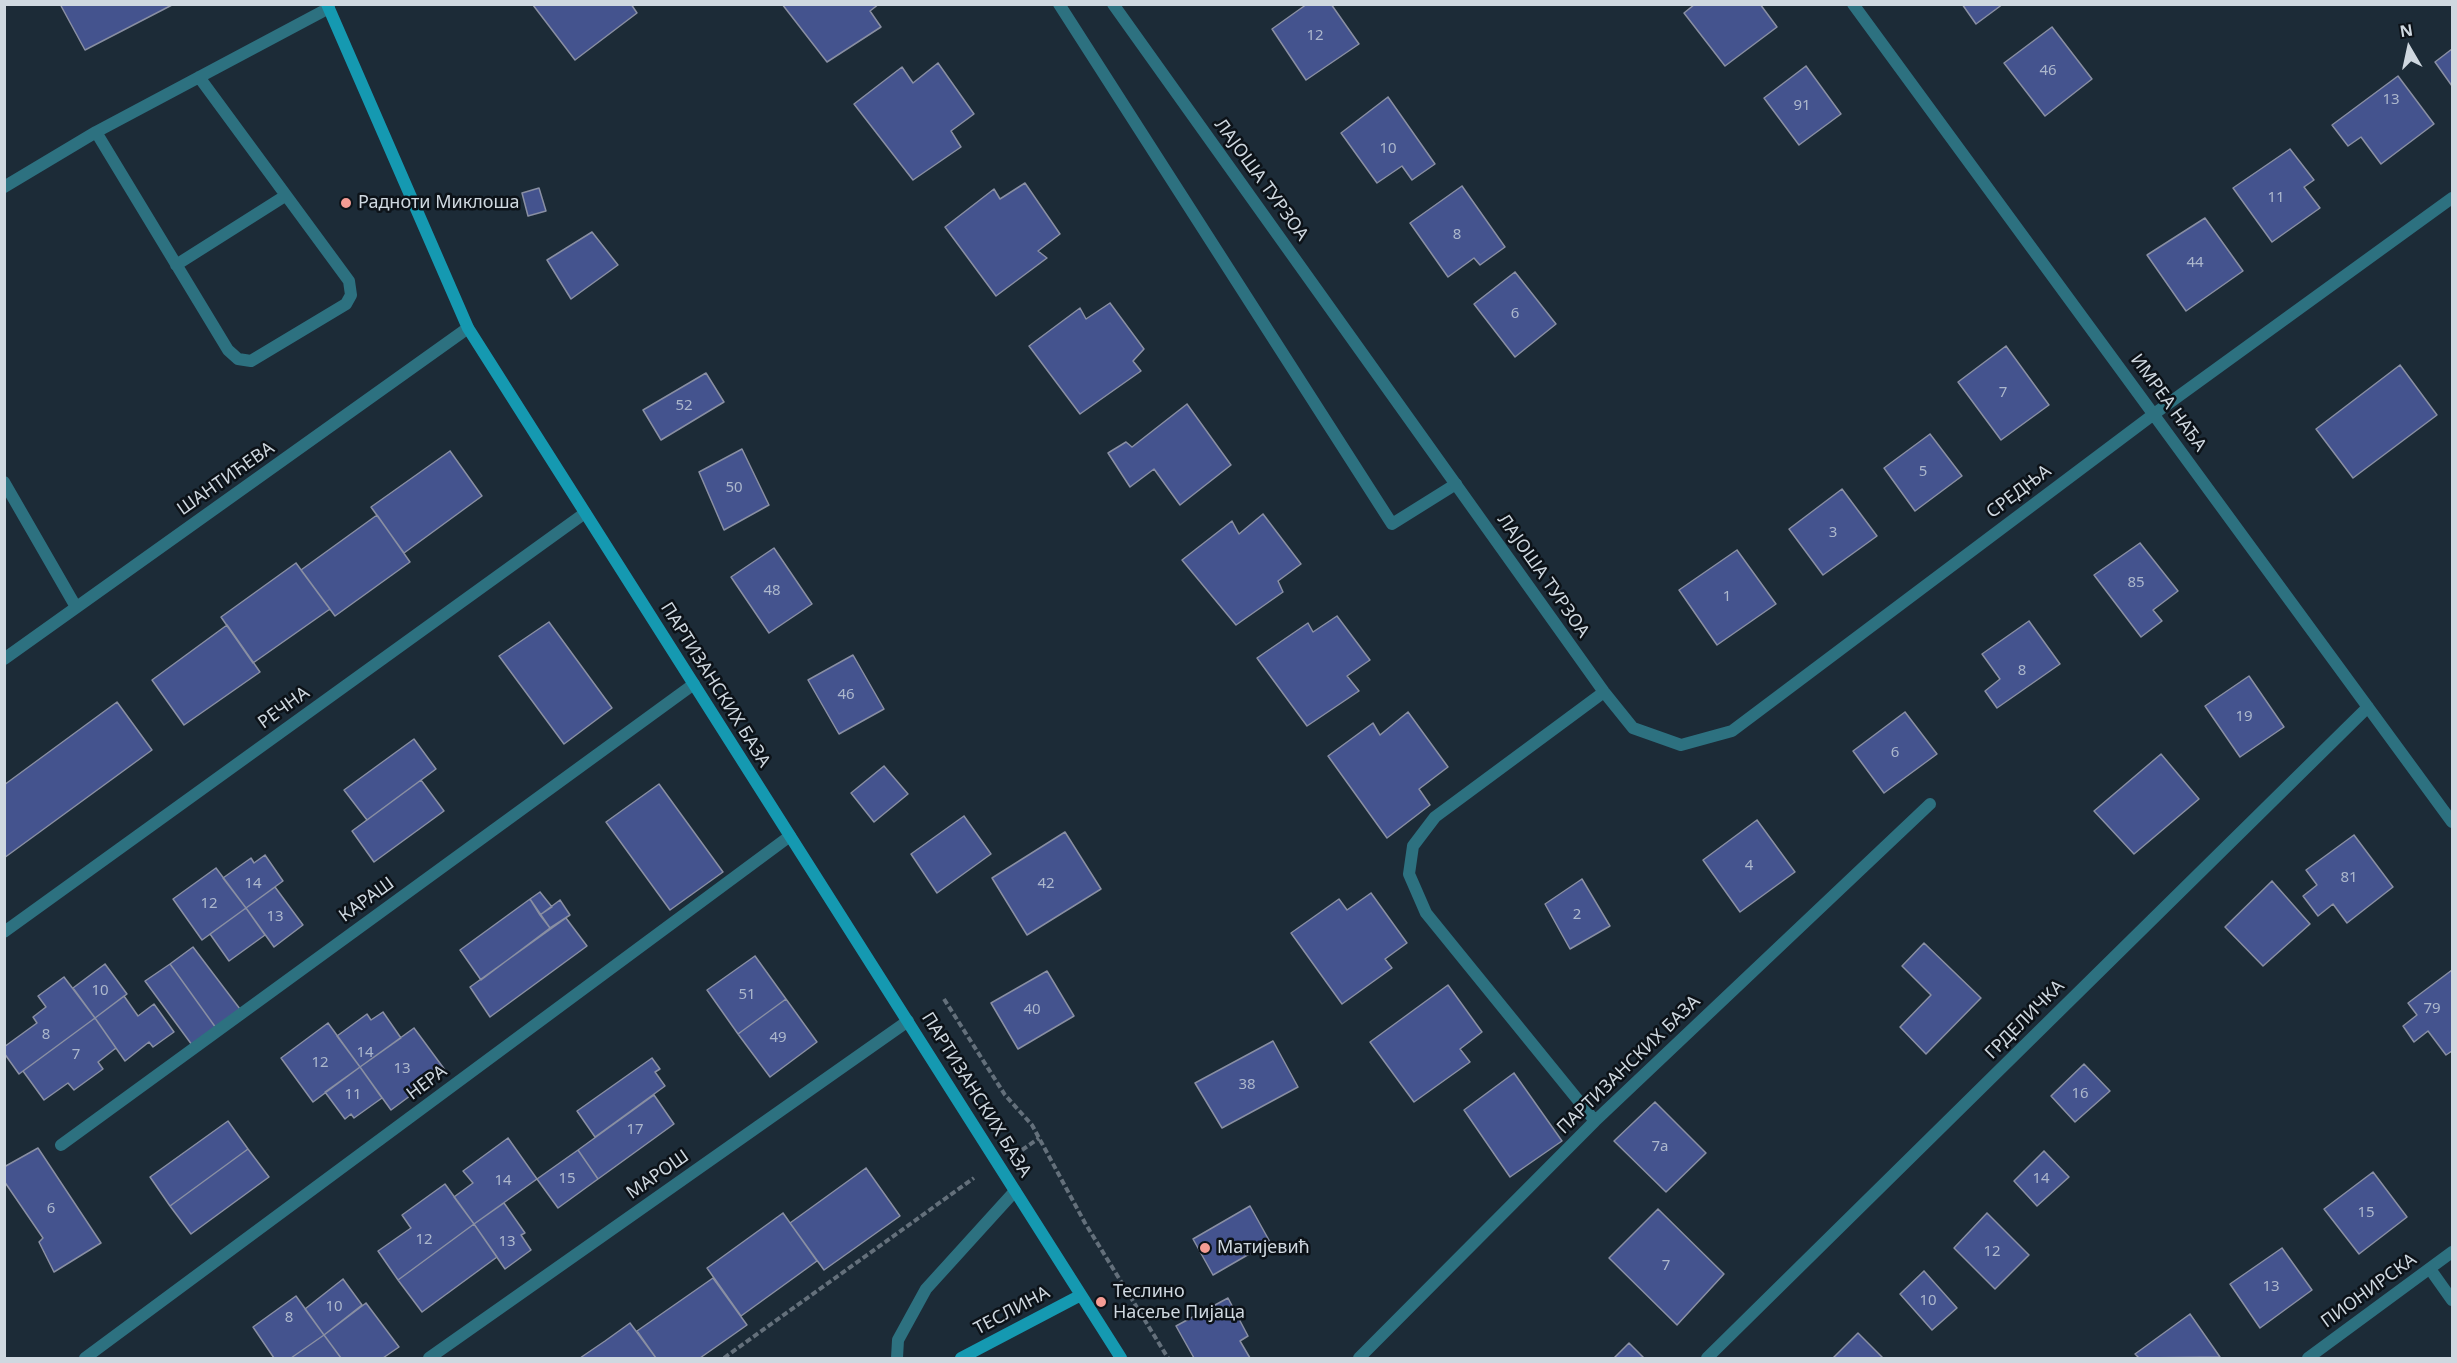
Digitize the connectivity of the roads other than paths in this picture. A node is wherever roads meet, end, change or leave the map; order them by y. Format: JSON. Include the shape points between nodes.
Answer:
{"nodes":[{"id":1,"x":1059,"y":4,"type":"edge"},
{"id":2,"x":1113,"y":4,"type":"edge"},
{"id":3,"x":1853,"y":4,"type":"edge"},
{"id":4,"x":328,"y":6,"type":"edge"},
{"id":5,"x":199,"y":77,"type":"junction"},
{"id":6,"x":96,"y":132,"type":"junction"},
{"id":7,"x":4,"y":187,"type":"edge"},
{"id":8,"x":285,"y":196,"type":"junction"},
{"id":9,"x":2452,"y":198,"type":"edge"},
{"id":10,"x":176,"y":265,"type":"junction"},
{"id":11,"x":468,"y":328,"type":"junction"},
{"id":12,"x":2154,"y":414,"type":"junction"},
{"id":13,"x":4,"y":482,"type":"edge"},
{"id":14,"x":1456,"y":484,"type":"junction"},
{"id":15,"x":585,"y":513,"type":"junction"},
{"id":16,"x":76,"y":607,"type":"junction"},
{"id":17,"x":4,"y":659,"type":"edge"},
{"id":18,"x":694,"y":684,"type":"junction"},
{"id":19,"x":1604,"y":692,"type":"junction"},
{"id":20,"x":2368,"y":707,"type":"junction"},
{"id":21,"x":1930,"y":804,"type":"dead end"},
{"id":22,"x":2452,"y":822,"type":"edge"},
{"id":23,"x":790,"y":836,"type":"junction"},
{"id":24,"x":4,"y":932,"type":"edge"},
{"id":25,"x":908,"y":1021,"type":"junction"},
{"id":26,"x":1595,"y":1121,"type":"junction"},
{"id":27,"x":61,"y":1146,"type":"dead end"},
{"id":28,"x":1015,"y":1191,"type":"junction"},
{"id":29,"x":2452,"y":1252,"type":"edge"},
{"id":30,"x":2430,"y":1269,"type":"junction"},
{"id":31,"x":1081,"y":1295,"type":"junction"},
{"id":32,"x":2452,"y":1300,"type":"edge"},
{"id":33,"x":85,"y":1359,"type":"edge"},
{"id":34,"x":429,"y":1359,"type":"edge"},
{"id":35,"x":897,"y":1359,"type":"edge"},
{"id":36,"x":961,"y":1359,"type":"edge"},
{"id":37,"x":1121,"y":1359,"type":"edge"},
{"id":38,"x":1359,"y":1359,"type":"edge"},
{"id":39,"x":1707,"y":1359,"type":"edge"},
{"id":40,"x":2308,"y":1359,"type":"edge"}],
"edges":[{"from":1,"to":14,"type":"street","via":[[1392,524]]},
{"from":2,"to":14,"type":"street","name":"ЛАЈОША ТУРЗОА"},
{"from":3,"to":12,"type":"street","name":"ИМРЕА НАЂА"},
{"from":4,"to":5,"type":"street"},
{"from":4,"to":11,"type":"street","name":"ПАРТИЗАНСКИХ БАЗА"},
{"from":5,"to":6,"type":"street"},
{"from":5,"to":8,"type":"street"},
{"from":6,"to":7,"type":"street"},
{"from":6,"to":10,"type":"street"},
{"from":8,"to":10,"type":"street"},
{"from":8,"to":10,"type":"street","via":[[349,281],[351,295],[346,304],[251,360],[238,359],[228,350]]},
{"from":9,"to":12,"type":"street","name":"СРЕДЊА"},
{"from":11,"to":15,"type":"street","name":"ПАРТИЗАНСКИХ БАЗА"},
{"from":11,"to":16,"type":"street","name":"ШАНТИЋЕВА"},
{"from":12,"to":19,"type":"street","name":"СРЕДЊА","via":[[1732,730],[1681,745],[1633,728]]},
{"from":12,"to":20,"type":"street","name":"ИМРЕА НАЂА"},
{"from":13,"to":16,"type":"street"},
{"from":14,"to":19,"type":"street","name":"ЛАЈОША ТУРЗОА"},
{"from":15,"to":18,"type":"street","name":"ПАРТИЗАНСКИХ БАЗА"},
{"from":15,"to":24,"type":"street","name":"РЕЧНА"},
{"from":16,"to":17,"type":"street","name":"ШАНТИЋЕВА"},
{"from":18,"to":23,"type":"street","name":"ПАРТИЗАНСКИХ БАЗА"},
{"from":18,"to":27,"type":"street","name":"КАРАШ"},
{"from":19,"to":26,"type":"street","via":[[1435,817],[1413,846],[1409,874],[1426,913]]},
{"from":20,"to":22,"type":"street","name":"ИМРЕА НАЂА"},
{"from":20,"to":39,"type":"street","name":"ГРДЕЛИЧКА"},
{"from":21,"to":26,"type":"street","name":"ПАРТИЗАНСКИХ БАЗА"},
{"from":23,"to":25,"type":"street","name":"ПАРТИЗАНСКИХ БАЗА"},
{"from":23,"to":33,"type":"street","name":"НЕРА"},
{"from":25,"to":28,"type":"street","name":"ПАРТИЗАНСКИХ БАЗА"},
{"from":25,"to":34,"type":"street","name":"МАРОШ"},
{"from":26,"to":38,"type":"street","name":"ПАРТИЗАНСКИХ БАЗА"},
{"from":28,"to":31,"type":"street","name":"ПАРТИЗАНСКИХ БАЗА"},
{"from":28,"to":35,"type":"street","via":[[926,1289],[898,1340]]},
{"from":29,"to":30,"type":"street","name":"ПИОНИРСКА"},
{"from":30,"to":32,"type":"street"},
{"from":30,"to":40,"type":"street","name":"ПИОНИРСКА"},
{"from":31,"to":36,"type":"street","name":"ТЕСЛИНА"},
{"from":31,"to":37,"type":"street","name":"ПАРТИЗАНСКИХ БАЗА"}]}
